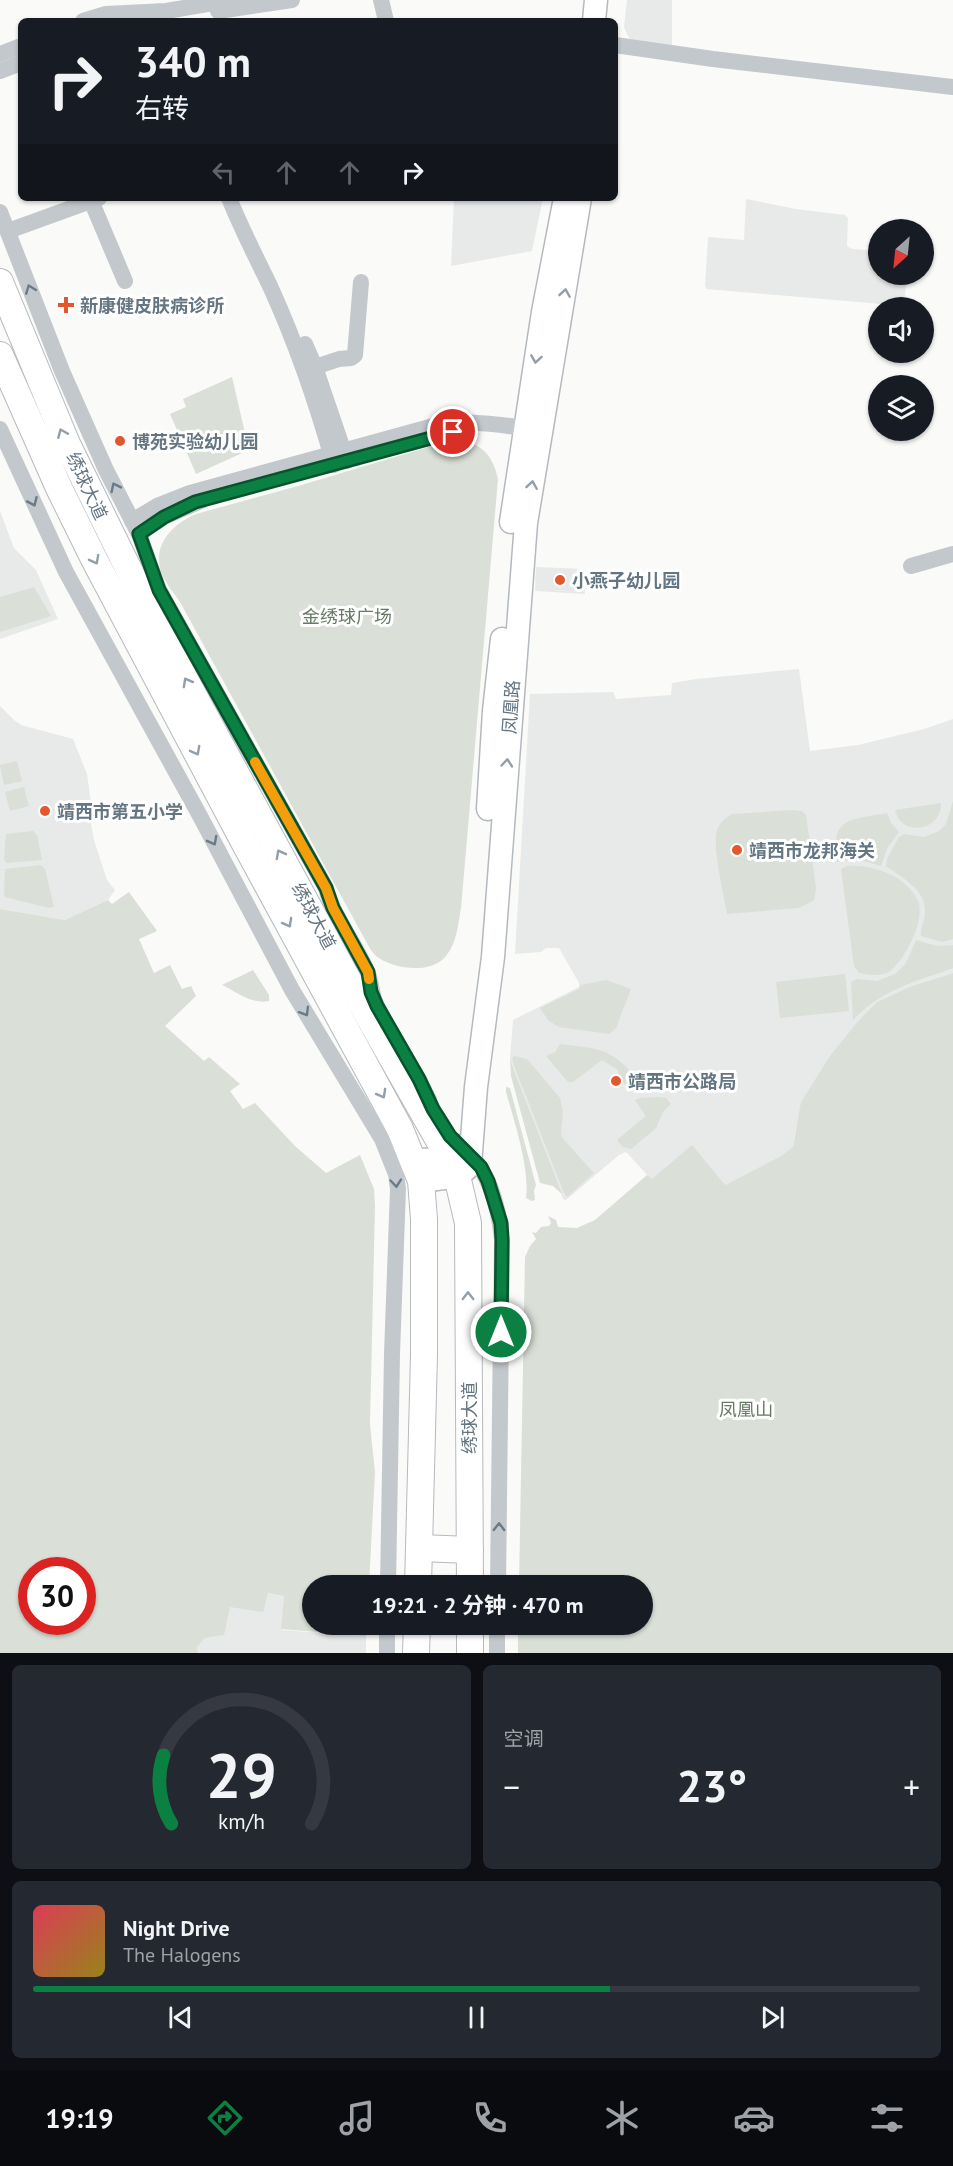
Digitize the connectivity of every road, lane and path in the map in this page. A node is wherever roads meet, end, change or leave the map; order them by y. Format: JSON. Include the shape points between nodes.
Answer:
{"nodes":[{"id":1,"x":231,"y":0,"type":"edge"},
{"id":2,"x":292,"y":0,"type":"edge"},
{"id":3,"x":381,"y":0,"type":"edge"},
{"id":4,"x":596,"y":0,"type":"edge"},
{"id":5,"x":606,"y":0,"type":"edge"},
{"id":6,"x":161,"y":14,"type":"edge"},
{"id":7,"x":93,"y":18,"type":"edge"},
{"id":8,"x":385,"y":18,"type":"edge"},
{"id":9,"x":594,"y":18,"type":"edge"},
{"id":10,"x":604,"y":18,"type":"edge"},
{"id":11,"x":618,"y":45,"type":"edge"},
{"id":12,"x":18,"y":47,"type":"edge"},
{"id":13,"x":0,"y":54,"type":"edge"},
{"id":14,"x":18,"y":64,"type":"edge"},
{"id":15,"x":0,"y":71,"type":"edge"},
{"id":16,"x":953,"y":87,"type":"edge"},
{"id":17,"x":88,"y":201,"type":"edge"},
{"id":18,"x":94,"y":201,"type":"edge"},
{"id":19,"x":230,"y":201,"type":"edge"},
{"id":20,"x":242,"y":201,"type":"edge"},
{"id":21,"x":564,"y":201,"type":"edge"},
{"id":22,"x":580,"y":201,"type":"edge"},
{"id":23,"x":0,"y":212,"type":"edge"},
{"id":24,"x":8,"y":231,"type":"junction"},
{"id":25,"x":125,"y":281,"type":"dead end"},
{"id":26,"x":0,"y":282,"type":"edge"},
{"id":27,"x":361,"y":282,"type":"dead end"},
{"id":28,"x":45,"y":325,"type":"junction"},
{"id":29,"x":0,"y":355,"type":"edge"},
{"id":30,"x":315,"y":367,"type":"junction"},
{"id":31,"x":35,"y":370,"type":"junction"},
{"id":32,"x":532,"y":434,"type":"junction"},
{"id":33,"x":2,"y":440,"type":"edge"},
{"id":34,"x":339,"y":458,"type":"junction"},
{"id":35,"x":135,"y":528,"type":"junction"},
{"id":36,"x":953,"y":554,"type":"edge"},
{"id":37,"x":911,"y":566,"type":"dead end"},
{"id":38,"x":210,"y":777,"type":"junction"},
{"id":39,"x":200,"y":816,"type":"junction"},
{"id":40,"x":459,"y":1158,"type":"junction"},
{"id":41,"x":417,"y":1170,"type":"junction"},
{"id":42,"x":420,"y":1548,"type":"junction"},
{"id":43,"x":470,"y":1550,"type":"junction"},
{"id":44,"x":499,"y":1563,"type":"junction"},
{"id":45,"x":388,"y":1575,"type":"edge"},
{"id":46,"x":419,"y":1575,"type":"edge"},
{"id":47,"x":471,"y":1575,"type":"edge"},
{"id":48,"x":493,"y":1575,"type":"edge"},
{"id":49,"x":498,"y":1575,"type":"edge"},
{"id":50,"x":387,"y":1635,"type":"edge"},
{"id":51,"x":417,"y":1635,"type":"edge"},
{"id":52,"x":470,"y":1635,"type":"edge"},
{"id":53,"x":497,"y":1635,"type":"edge"},
{"id":54,"x":387,"y":1653,"type":"edge"},
{"id":55,"x":416,"y":1653,"type":"edge"},
{"id":56,"x":470,"y":1653,"type":"edge"},
{"id":57,"x":497,"y":1653,"type":"edge"}],
"edges":[{"from":1,"to":6,"type":"street"},
{"from":2,"to":6,"type":"street"},
{"from":3,"to":8,"type":"street"},
{"from":4,"to":9,"type":"main road"},
{"from":5,"to":10,"type":"main road"},
{"from":6,"to":7,"type":"street","via":[[106,14]]},
{"from":11,"to":16,"type":"street"},
{"from":12,"to":13,"type":"street"},
{"from":14,"to":15,"type":"street"},
{"from":17,"to":24,"type":"street"},
{"from":18,"to":25,"type":"street"},
{"from":19,"to":34,"type":"street","via":[[271,288]]},
{"from":20,"to":30,"type":"street"},
{"from":21,"to":32,"type":"main road","name":"凤凰路","one_way":true,"via":[[543,312]]},
{"from":32,"to":22,"type":"main road","name":"凤凰路","one_way":true,"via":[[547,400]]},
{"from":23,"to":24,"type":"street"},
{"from":28,"to":24,"type":"street","one_way":true},
{"from":26,"to":31,"type":"main road","name":"绣球大道"},
{"from":27,"to":30,"type":"street","via":[[355,355]]},
{"from":28,"to":31,"type":"street"},
{"from":35,"to":28,"type":"street","one_way":true,"via":[[106,470]]},
{"from":29,"to":38,"type":"main road","name":"绣球大道","one_way":true,"via":[[68,508]]},
{"from":30,"to":34,"type":"street"},
{"from":40,"to":31,"type":"main road","name":"绣球大道","one_way":true,"via":[[354,991],[162,638]]},
{"from":32,"to":34,"type":"street","via":[[478,421],[458,422],[437,425]]},
{"from":32,"to":40,"type":"main road","name":"凤凰路","via":[[494,957],[476,1087]]},
{"from":33,"to":39,"type":"street","one_way":true,"via":[[66,572]]},
{"from":34,"to":35,"type":"street","via":[[195,502]]},
{"from":35,"to":40,"type":"street","via":[[159,590],[326,888],[368,972],[377,1006]]},
{"from":36,"to":37,"type":"street"},
{"from":38,"to":39,"type":"street"},
{"from":38,"to":41,"type":"main road","name":"绣球大道","one_way":true,"via":[[400,1129]]},
{"from":39,"to":45,"type":"street","one_way":true,"via":[[292,990],[382,1139],[396,1174]]},
{"from":40,"to":41,"type":"main road"},
{"from":43,"to":40,"type":"main road","name":"绣球大道","one_way":true,"via":[[468,1223]]},
{"from":44,"to":40,"type":"street","one_way":true,"via":[[501,1223],[481,1167]]},
{"from":41,"to":42,"type":"main road","name":"绣球大道","via":[[424,1219]]},
{"from":42,"to":43,"type":"main road"},
{"from":42,"to":46,"type":"main road","name":"绣球大道"},
{"from":43,"to":47,"type":"main road","name":"绣球大道"},
{"from":44,"to":48,"type":"street"},
{"from":44,"to":49,"type":"street"},
{"from":50,"to":54,"type":"street"},
{"from":51,"to":55,"type":"main road"},
{"from":52,"to":56,"type":"main road"},
{"from":53,"to":57,"type":"street"}]}
